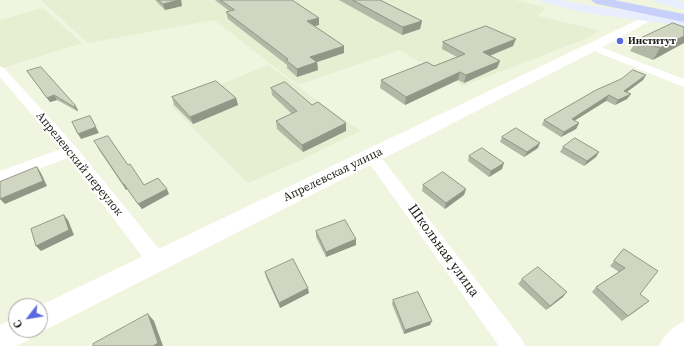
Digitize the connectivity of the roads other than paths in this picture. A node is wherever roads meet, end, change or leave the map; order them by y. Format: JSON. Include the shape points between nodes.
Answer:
{"nodes":[{"id":1,"x":546,"y":0,"type":"edge"},
{"id":2,"x":597,"y":0,"type":"edge"},
{"id":3,"x":625,"y":0,"type":"edge"},
{"id":4,"x":664,"y":1,"type":"edge"},
{"id":5,"x":684,"y":1,"type":"edge"},
{"id":6,"x":684,"y":6,"type":"edge"},
{"id":7,"x":586,"y":9,"type":"junction"},
{"id":8,"x":684,"y":12,"type":"edge"},
{"id":9,"x":684,"y":18,"type":"edge"},
{"id":10,"x":667,"y":19,"type":"junction"},
{"id":11,"x":684,"y":22,"type":"edge"},
{"id":12,"x":626,"y":30,"type":"junction"},
{"id":13,"x":593,"y":47,"type":"junction"},
{"id":14,"x":0,"y":70,"type":"edge"},
{"id":15,"x":684,"y":83,"type":"edge"},
{"id":16,"x":71,"y":151,"type":"junction"},
{"id":17,"x":372,"y":156,"type":"junction"},
{"id":18,"x":0,"y":177,"type":"edge"},
{"id":19,"x":157,"y":261,"type":"junction"},
{"id":20,"x":48,"y":315,"type":"edge"},
{"id":21,"x":684,"y":333,"type":"edge"},
{"id":22,"x":513,"y":346,"type":"edge"},
{"id":23,"x":670,"y":346,"type":"edge"}],
"edges":[{"from":1,"to":7,"type":"main road"},
{"from":2,"to":9,"type":"highway"},
{"from":3,"to":8,"type":"highway"},
{"from":4,"to":5,"type":"street"},
{"from":4,"to":6,"type":"main road"},
{"from":7,"to":10,"type":"main road"},
{"from":7,"to":12,"type":"street","via":[[620,18],[628,24]]},
{"from":10,"to":11,"type":"main road"},
{"from":10,"to":12,"type":"street","name":"Апрелевская улица","via":[[646,19]]},
{"from":12,"to":13,"type":"street","name":"Апрелевская улица"},
{"from":13,"to":15,"type":"street"},
{"from":13,"to":17,"type":"street","name":"Апрелевская улица"},
{"from":14,"to":16,"type":"street","name":"Апрелевский переулок"},
{"from":16,"to":18,"type":"street"},
{"from":16,"to":19,"type":"street","name":"Апрелевский переулок"},
{"from":17,"to":19,"type":"street","name":"Апрелевская улица"},
{"from":17,"to":22,"type":"street","name":"Школьная улица"},
{"from":19,"to":20,"type":"street","name":"Апрелевская улица"},
{"from":21,"to":23,"type":"street"}]}
